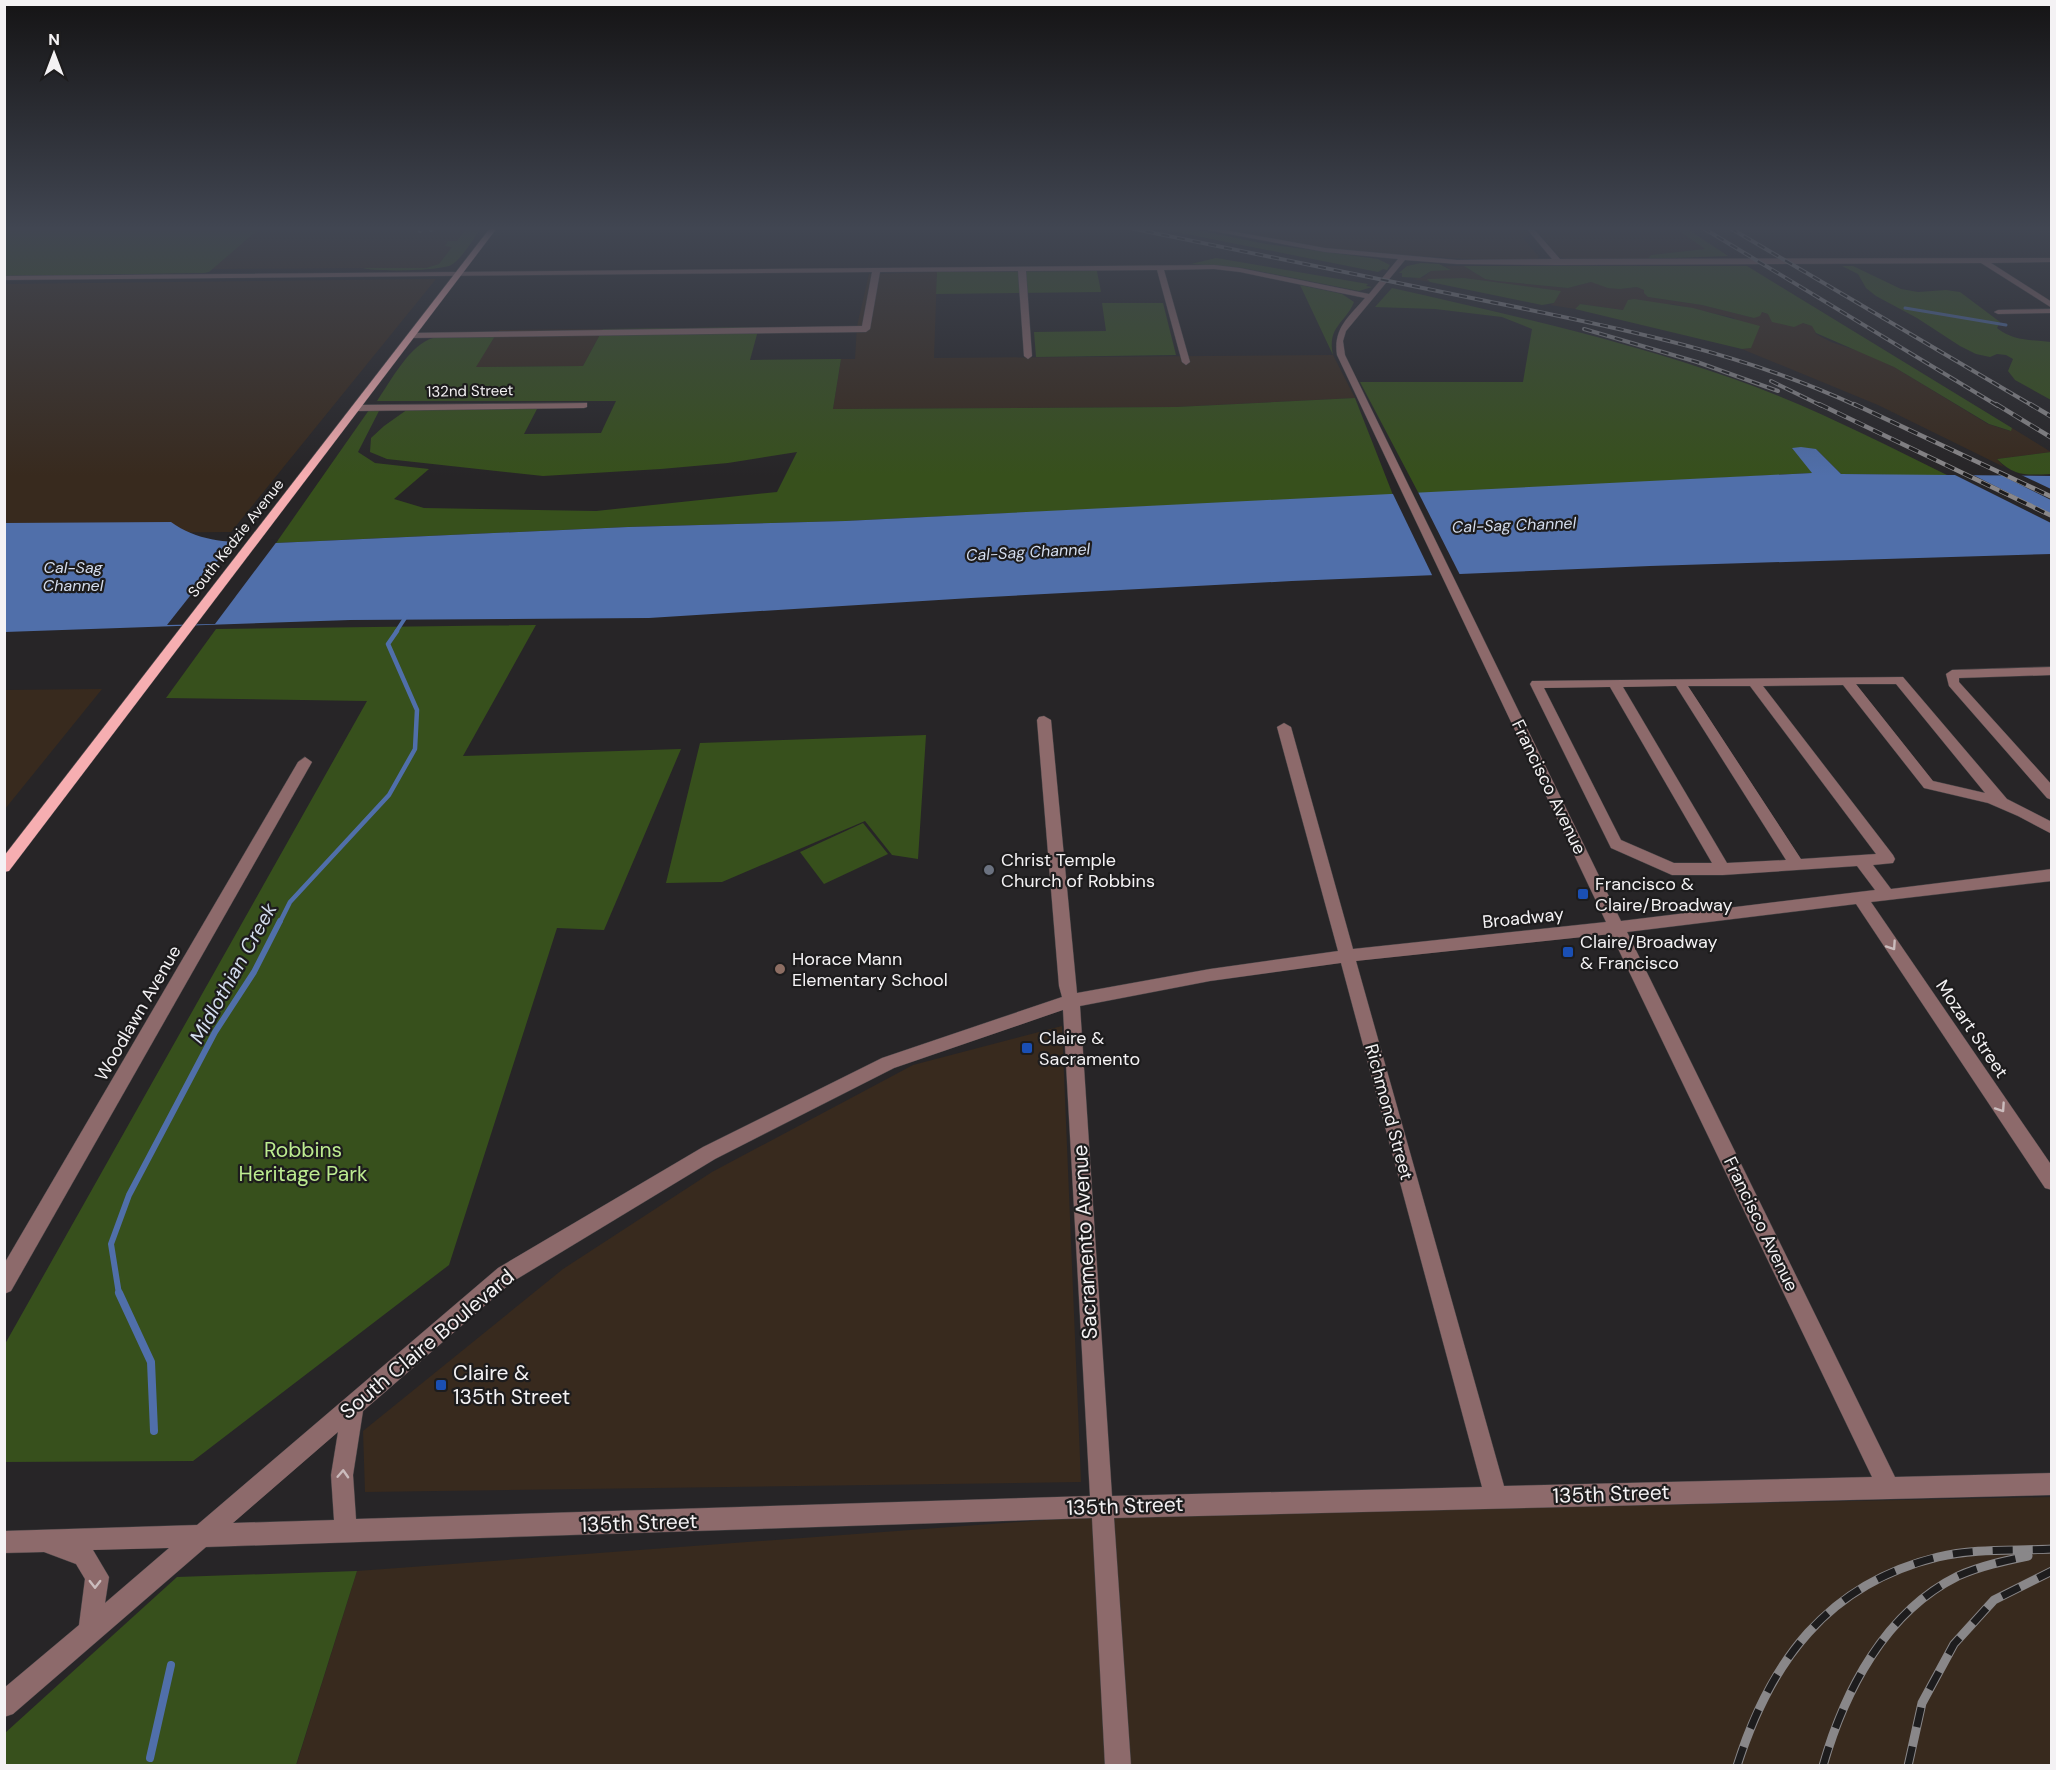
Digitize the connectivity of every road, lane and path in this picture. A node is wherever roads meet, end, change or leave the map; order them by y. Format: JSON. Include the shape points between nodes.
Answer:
{"nodes":[{"id":1,"x":431,"y":311,"type":"edge"},
{"id":2,"x":869,"y":311,"type":"edge"},
{"id":3,"x":1025,"y":311,"type":"edge"},
{"id":4,"x":1172,"y":311,"type":"edge"},
{"id":5,"x":1360,"y":311,"type":"edge"},
{"id":6,"x":2052,"y":311,"type":"edge"},
{"id":7,"x":1998,"y":312,"type":"dead end"},
{"id":8,"x":412,"y":335,"type":"junction"},
{"id":9,"x":1028,"y":356,"type":"dead end"},
{"id":10,"x":1186,"y":362,"type":"dead end"},
{"id":11,"x":584,"y":405,"type":"dead end"},
{"id":12,"x":357,"y":408,"type":"junction"},
{"id":13,"x":2052,"y":671,"type":"edge"},
{"id":14,"x":1752,"y":681,"type":"junction"},
{"id":15,"x":1847,"y":681,"type":"junction"},
{"id":16,"x":1679,"y":682,"type":"junction"},
{"id":17,"x":1614,"y":683,"type":"junction"},
{"id":18,"x":1044,"y":720,"type":"dead end"},
{"id":19,"x":1284,"y":727,"type":"dead end"},
{"id":20,"x":305,"y":762,"type":"dead end"},
{"id":21,"x":2052,"y":795,"type":"edge"},
{"id":22,"x":2001,"y":802,"type":"junction"},
{"id":23,"x":2052,"y":829,"type":"edge"},
{"id":24,"x":1861,"y":861,"type":"junction"},
{"id":25,"x":1797,"y":865,"type":"junction"},
{"id":26,"x":4,"y":867,"type":"edge"},
{"id":27,"x":1723,"y":869,"type":"junction"},
{"id":28,"x":2052,"y":875,"type":"edge"},
{"id":29,"x":1887,"y":895,"type":"junction"},
{"id":30,"x":1860,"y":898,"type":"junction"},
{"id":31,"x":1618,"y":927,"type":"junction"},
{"id":32,"x":1346,"y":956,"type":"junction"},
{"id":33,"x":1071,"y":1001,"type":"junction"},
{"id":34,"x":2052,"y":1182,"type":"edge"},
{"id":35,"x":4,"y":1284,"type":"edge"},
{"id":36,"x":353,"y":1405,"type":"junction"},
{"id":37,"x":2052,"y":1484,"type":"edge"},
{"id":38,"x":1888,"y":1486,"type":"junction"},
{"id":39,"x":1496,"y":1497,"type":"junction"},
{"id":40,"x":1101,"y":1507,"type":"junction"},
{"id":41,"x":346,"y":1532,"type":"junction"},
{"id":42,"x":198,"y":1537,"type":"junction"},
{"id":43,"x":38,"y":1541,"type":"junction"},
{"id":44,"x":4,"y":1542,"type":"edge"},
{"id":45,"x":90,"y":1631,"type":"junction"},
{"id":46,"x":4,"y":1705,"type":"edge"},
{"id":47,"x":1118,"y":1766,"type":"edge"}],
"edges":[{"from":1,"to":8,"type":"main road","name":"South Kedzie Avenue"},
{"from":2,"to":8,"type":"street","via":[[866,328]]},
{"from":3,"to":9,"type":"street"},
{"from":4,"to":10,"type":"street"},
{"from":5,"to":31,"type":"street","name":"Francisco Avenue","via":[[1342,331],[1341,355]]},
{"from":6,"to":7,"type":"street"},
{"from":8,"to":12,"type":"main road","name":"South Kedzie Avenue"},
{"from":11,"to":12,"type":"street","name":"132nd Street"},
{"from":12,"to":26,"type":"main road","name":"South Kedzie Avenue"},
{"from":13,"to":21,"type":"street","via":[[1952,674],[1953,683]]},
{"from":14,"to":15,"type":"street"},
{"from":14,"to":16,"type":"street"},
{"from":14,"to":24,"type":"street","via":[[1888,859]]},
{"from":15,"to":22,"type":"street","via":[[1929,785]]},
{"from":15,"to":22,"type":"street","via":[[1899,680]]},
{"from":16,"to":17,"type":"street"},
{"from":16,"to":25,"type":"street"},
{"from":17,"to":27,"type":"street"},
{"from":17,"to":27,"type":"street","via":[[1536,684],[1616,844],[1672,869]]},
{"from":18,"to":33,"type":"street","name":"Sacramento Avenue"},
{"from":19,"to":32,"type":"street","name":"Richmond Street"},
{"from":20,"to":35,"type":"street","name":"Woodlawn Avenue"},
{"from":22,"to":23,"type":"street"},
{"from":24,"to":25,"type":"street"},
{"from":24,"to":29,"type":"street"},
{"from":25,"to":27,"type":"street"},
{"from":28,"to":29,"type":"street","name":"Broadway"},
{"from":29,"to":30,"type":"street","name":"Broadway"},
{"from":30,"to":31,"type":"street","name":"Broadway"},
{"from":30,"to":34,"type":"street","name":"Mozart Street","one_way":true},
{"from":31,"to":32,"type":"street","name":"Broadway"},
{"from":31,"to":38,"type":"street","name":"Francisco Avenue"},
{"from":32,"to":33,"type":"street","name":"Broadway","via":[[1210,975]]},
{"from":32,"to":39,"type":"street","name":"Richmond Street"},
{"from":33,"to":36,"type":"street","name":"South Claire Boulevard","via":[[888,1063],[709,1153],[505,1275]]},
{"from":33,"to":40,"type":"street","name":"Sacramento Avenue"},
{"from":41,"to":36,"type":"street","one_way":true,"via":[[342,1475]]},
{"from":36,"to":42,"type":"street","name":"South Claire Boulevard"},
{"from":37,"to":38,"type":"street","name":"135th Street"},
{"from":38,"to":39,"type":"street","name":"135th Street"},
{"from":39,"to":40,"type":"street","name":"135th Street"},
{"from":40,"to":41,"type":"street","name":"135th Street"},
{"from":40,"to":47,"type":"street","name":"Sacramento Avenue"},
{"from":41,"to":42,"type":"street","name":"135th Street"},
{"from":42,"to":43,"type":"street","name":"135th Street"},
{"from":42,"to":45,"type":"street","name":"South Claire Boulevard"},
{"from":43,"to":44,"type":"street","name":"135th Street"},
{"from":43,"to":45,"type":"street","one_way":true,"via":[[83,1555],[97,1577]]},
{"from":45,"to":46,"type":"street","name":"South Claire Boulevard"}]}
